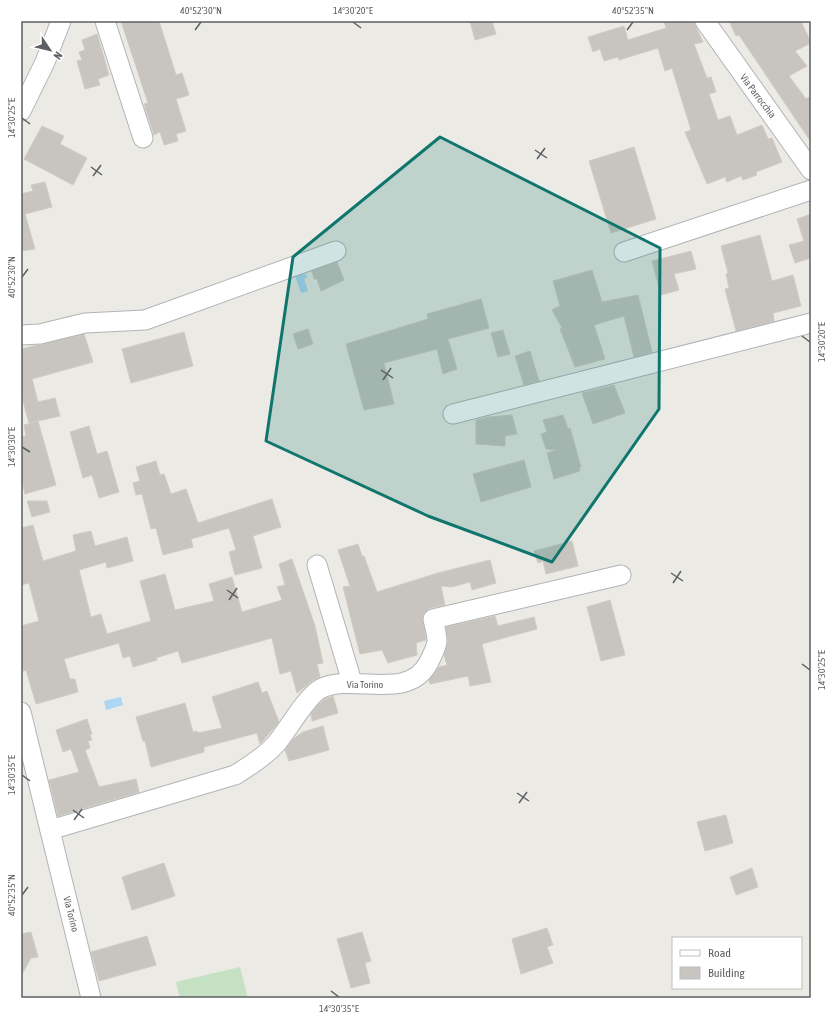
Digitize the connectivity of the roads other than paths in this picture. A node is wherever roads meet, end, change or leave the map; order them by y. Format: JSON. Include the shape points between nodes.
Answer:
{"nodes":[{"id":1,"x":61,"y":21,"type":"edge"},
{"id":2,"x":105,"y":21,"type":"edge"},
{"id":3,"x":704,"y":21,"type":"edge"},
{"id":4,"x":21,"y":111,"type":"edge"},
{"id":5,"x":143,"y":138,"type":"dead end"},
{"id":6,"x":811,"y":170,"type":"edge"},
{"id":7,"x":811,"y":190,"type":"edge"},
{"id":8,"x":336,"y":251,"type":"dead end"},
{"id":9,"x":624,"y":252,"type":"dead end"},
{"id":10,"x":811,"y":323,"type":"edge"},
{"id":11,"x":21,"y":335,"type":"edge"},
{"id":12,"x":453,"y":414,"type":"dead end"},
{"id":13,"x":317,"y":565,"type":"dead end"},
{"id":14,"x":621,"y":575,"type":"dead end"},
{"id":15,"x":352,"y":682,"type":"junction"},
{"id":16,"x":21,"y":712,"type":"edge"},
{"id":17,"x":50,"y":830,"type":"junction"},
{"id":18,"x":91,"y":998,"type":"edge"}],
"edges":[{"from":1,"to":4,"type":"street","via":[[45,62]]},
{"from":2,"to":5,"type":"street"},
{"from":3,"to":6,"type":"street","name":"Via Parrocchia"},
{"from":7,"to":9,"type":"street"},
{"from":8,"to":11,"type":"street","via":[[144,320],[85,323],[40,334]]},
{"from":10,"to":12,"type":"street"},
{"from":13,"to":15,"type":"street"},
{"from":14,"to":15,"type":"street","name":"Via Torino","via":[[433,619],[438,644],[427,665],[415,679],[396,684]]},
{"from":15,"to":17,"type":"street","name":"Via Torino","via":[[319,690],[275,745],[256,763],[235,775]]},
{"from":16,"to":17,"type":"street","name":"Via Torino"},
{"from":17,"to":18,"type":"street","name":"Via Torino"}]}
